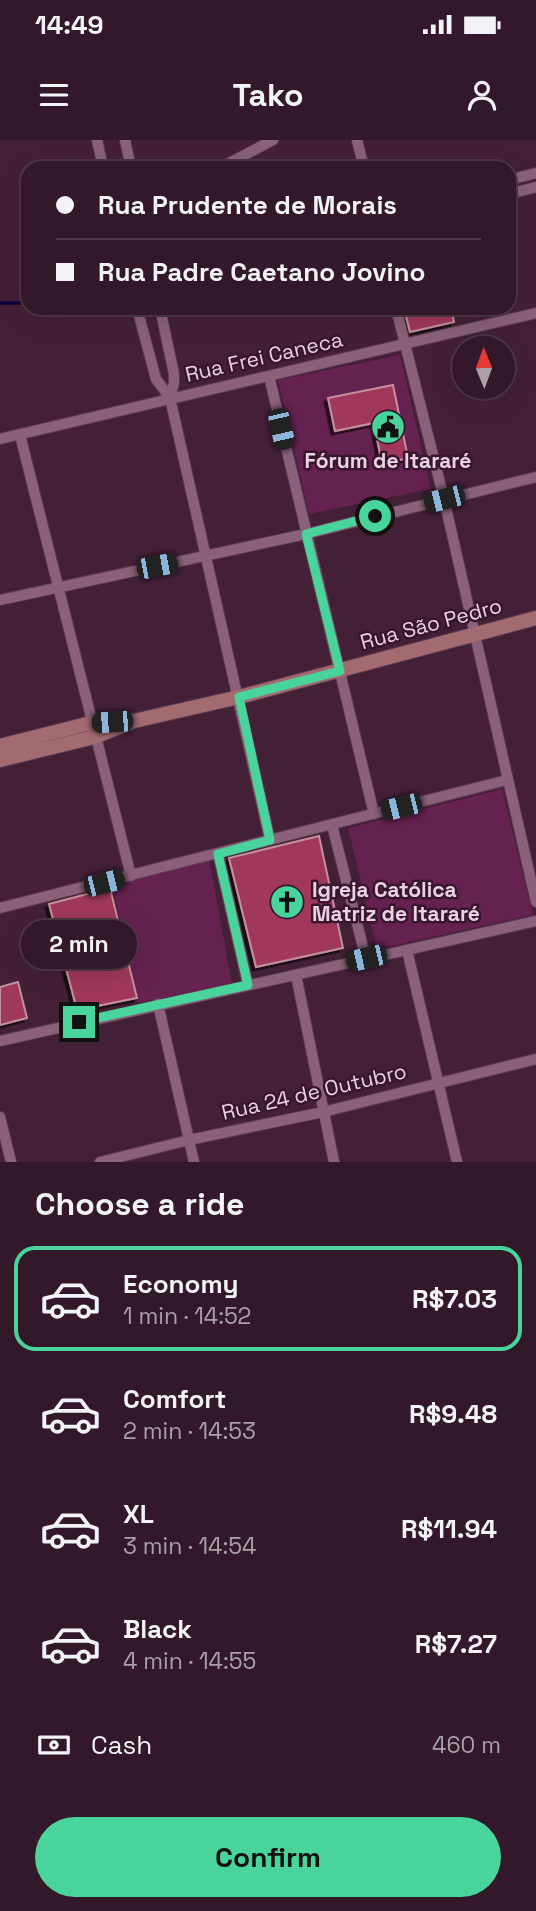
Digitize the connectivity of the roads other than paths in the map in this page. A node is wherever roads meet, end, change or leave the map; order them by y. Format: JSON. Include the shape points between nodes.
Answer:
{"nodes":[{"id":1,"x":97,"y":140,"type":"edge"},
{"id":2,"x":125,"y":140,"type":"edge"},
{"id":3,"x":273,"y":140,"type":"edge"},
{"id":4,"x":357,"y":140,"type":"edge"},
{"id":5,"x":102,"y":161,"type":"edge"},
{"id":6,"x":130,"y":161,"type":"edge"},
{"id":7,"x":233,"y":161,"type":"edge"},
{"id":8,"x":362,"y":161,"type":"edge"},
{"id":9,"x":536,"y":173,"type":"edge"},
{"id":10,"x":516,"y":178,"type":"edge"},
{"id":11,"x":536,"y":187,"type":"edge"},
{"id":12,"x":516,"y":192,"type":"edge"},
{"id":13,"x":536,"y":313,"type":"edge"},
{"id":14,"x":139,"y":315,"type":"edge"},
{"id":15,"x":161,"y":315,"type":"edge"},
{"id":16,"x":398,"y":315,"type":"edge"},
{"id":17,"x":405,"y":344,"type":"junction"},
{"id":18,"x":269,"y":376,"type":"junction"},
{"id":19,"x":170,"y":398,"type":"junction"},
{"id":20,"x":20,"y":435,"type":"junction"},
{"id":21,"x":0,"y":439,"type":"edge"},
{"id":22,"x":536,"y":477,"type":"edge"},
{"id":23,"x":444,"y":499,"type":"junction"},
{"id":24,"x":306,"y":534,"type":"junction"},
{"id":25,"x":206,"y":556,"type":"junction"},
{"id":26,"x":58,"y":586,"type":"junction"},
{"id":27,"x":0,"y":600,"type":"edge"},
{"id":28,"x":536,"y":618,"type":"edge"},
{"id":29,"x":473,"y":634,"type":"junction"},
{"id":30,"x":340,"y":671,"type":"junction"},
{"id":31,"x":239,"y":697,"type":"junction"},
{"id":32,"x":92,"y":730,"type":"junction"},
{"id":33,"x":0,"y":746,"type":"edge"},
{"id":34,"x":0,"y":760,"type":"edge"},
{"id":35,"x":508,"y":780,"type":"junction"},
{"id":36,"x":374,"y":814,"type":"junction"},
{"id":37,"x":332,"y":825,"type":"junction"},
{"id":38,"x":270,"y":840,"type":"junction"},
{"id":39,"x":536,"y":840,"type":"edge"},
{"id":40,"x":522,"y":843,"type":"junction"},
{"id":41,"x":218,"y":854,"type":"junction"},
{"id":42,"x":131,"y":876,"type":"junction"},
{"id":43,"x":536,"y":902,"type":"edge"},
{"id":44,"x":0,"y":908,"type":"edge"},
{"id":45,"x":536,"y":921,"type":"edge"},
{"id":46,"x":407,"y":950,"type":"junction"},
{"id":47,"x":366,"y":958,"type":"junction"},
{"id":48,"x":296,"y":975,"type":"junction"},
{"id":49,"x":248,"y":985,"type":"junction"},
{"id":50,"x":158,"y":1004,"type":"junction"},
{"id":51,"x":0,"y":1041,"type":"edge"},
{"id":52,"x":536,"y":1059,"type":"edge"},
{"id":53,"x":438,"y":1083,"type":"junction"},
{"id":54,"x":323,"y":1112,"type":"junction"},
{"id":55,"x":0,"y":1117,"type":"edge"},
{"id":56,"x":189,"y":1140,"type":"junction"},
{"id":57,"x":11,"y":1162,"type":"edge"},
{"id":58,"x":100,"y":1162,"type":"edge"},
{"id":59,"x":194,"y":1162,"type":"edge"},
{"id":60,"x":334,"y":1162,"type":"edge"},
{"id":61,"x":457,"y":1162,"type":"edge"}],
"edges":[{"from":1,"to":5,"type":"street"},
{"from":2,"to":6,"type":"street"},
{"from":3,"to":7,"type":"street"},
{"from":4,"to":8,"type":"street"},
{"from":9,"to":10,"type":"street"},
{"from":11,"to":12,"type":"street"},
{"from":13,"to":17,"type":"street","name":"Rua Frei Caneca"},
{"from":14,"to":19,"type":"street","via":[[156,379]]},
{"from":15,"to":19,"type":"street","via":[[174,374]]},
{"from":16,"to":17,"type":"street"},
{"from":17,"to":18,"type":"street","name":"Rua Frei Caneca"},
{"from":17,"to":23,"type":"street"},
{"from":18,"to":19,"type":"street","name":"Rua Frei Caneca"},
{"from":18,"to":24,"type":"street"},
{"from":19,"to":20,"type":"street","name":"Rua Frei Caneca"},
{"from":19,"to":25,"type":"street"},
{"from":20,"to":21,"type":"street","name":"Rua Frei Caneca"},
{"from":20,"to":26,"type":"street"},
{"from":22,"to":23,"type":"street"},
{"from":23,"to":24,"type":"street"},
{"from":23,"to":29,"type":"street"},
{"from":24,"to":25,"type":"street"},
{"from":24,"to":30,"type":"street"},
{"from":25,"to":26,"type":"street"},
{"from":25,"to":31,"type":"street"},
{"from":26,"to":27,"type":"street"},
{"from":26,"to":32,"type":"street"},
{"from":28,"to":29,"type":"main road","name":"Rua São Pedro"},
{"from":29,"to":30,"type":"main road","name":"Rua São Pedro"},
{"from":29,"to":35,"type":"street"},
{"from":30,"to":31,"type":"main road","name":"Rua São Pedro"},
{"from":30,"to":36,"type":"street"},
{"from":31,"to":32,"type":"main road","name":"Rua São Pedro"},
{"from":31,"to":38,"type":"street"},
{"from":32,"to":33,"type":"main road","name":"Rua São Pedro"},
{"from":32,"to":34,"type":"main road","name":"Rua São Pedro"},
{"from":32,"to":42,"type":"street"},
{"from":35,"to":36,"type":"street"},
{"from":35,"to":40,"type":"street"},
{"from":36,"to":37,"type":"street"},
{"from":37,"to":38,"type":"street"},
{"from":37,"to":47,"type":"street"},
{"from":38,"to":41,"type":"street"},
{"from":39,"to":40,"type":"street"},
{"from":40,"to":43,"type":"street"},
{"from":41,"to":42,"type":"street"},
{"from":41,"to":49,"type":"street"},
{"from":42,"to":44,"type":"street"},
{"from":45,"to":46,"type":"street"},
{"from":46,"to":47,"type":"street"},
{"from":46,"to":53,"type":"street"},
{"from":47,"to":48,"type":"street"},
{"from":48,"to":49,"type":"street"},
{"from":48,"to":54,"type":"street"},
{"from":49,"to":50,"type":"street"},
{"from":50,"to":51,"type":"street"},
{"from":50,"to":56,"type":"street"},
{"from":52,"to":53,"type":"street","name":"Rua 24 de Outubro"},
{"from":53,"to":54,"type":"street","name":"Rua 24 de Outubro"},
{"from":53,"to":61,"type":"street"},
{"from":54,"to":56,"type":"street","name":"Rua 24 de Outubro"},
{"from":54,"to":60,"type":"street"},
{"from":55,"to":57,"type":"street"},
{"from":56,"to":58,"type":"street","name":"Rua 24 de Outubro"},
{"from":56,"to":59,"type":"street"}]}
